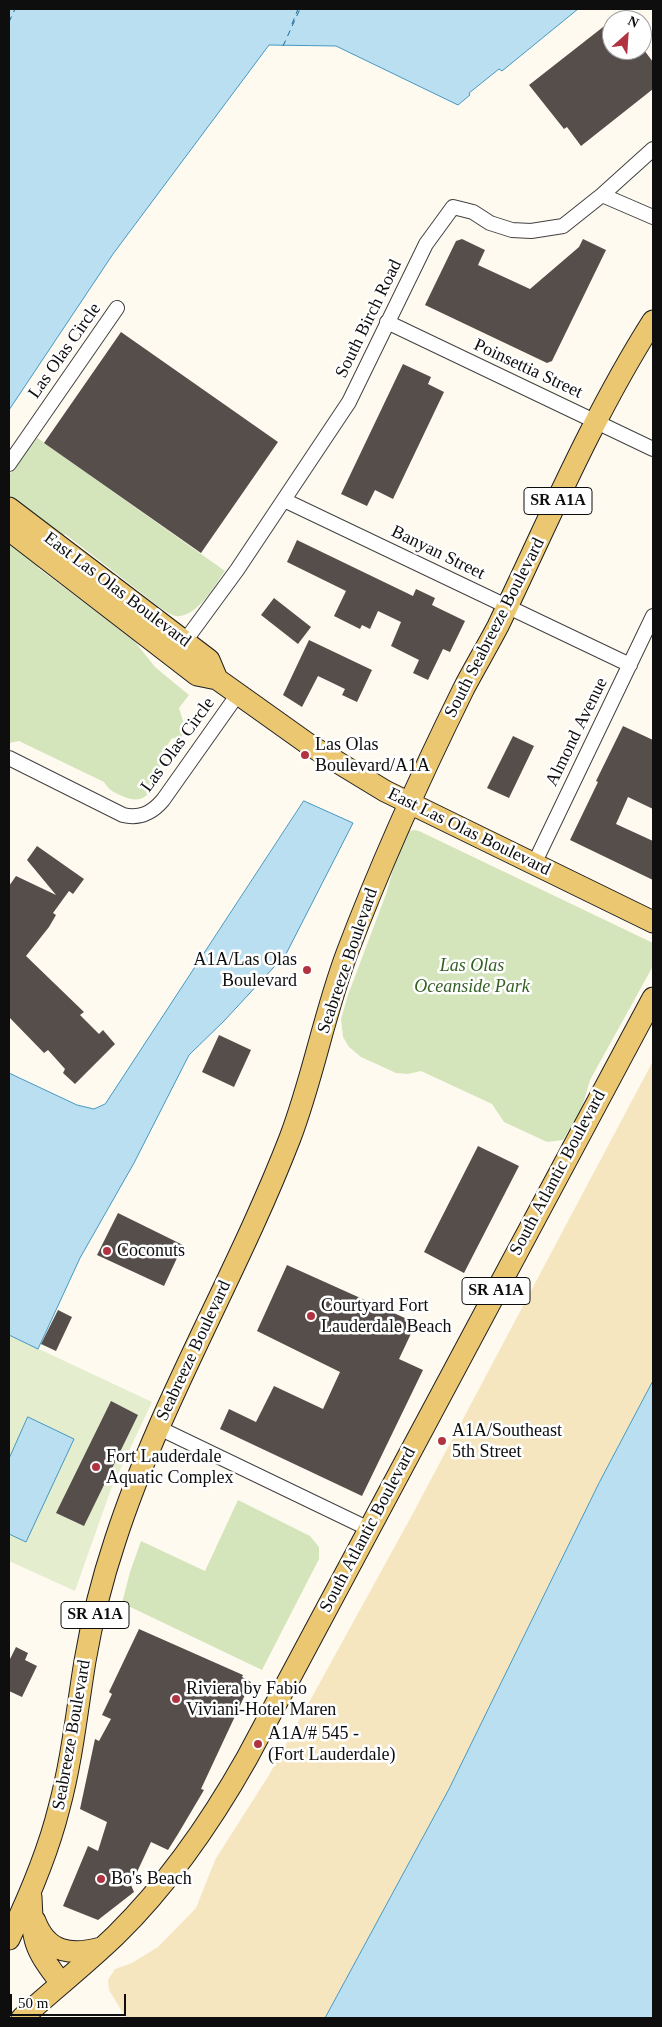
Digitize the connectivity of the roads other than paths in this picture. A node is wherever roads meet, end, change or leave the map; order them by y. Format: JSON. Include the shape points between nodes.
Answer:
{"nodes":[{"id":1,"x":653,"y":148,"type":"edge"},
{"id":2,"x":602,"y":195,"type":"junction"},
{"id":3,"x":653,"y":217,"type":"edge"},
{"id":4,"x":118,"y":308,"type":"dead end"},
{"id":5,"x":653,"y":321,"type":"edge"},
{"id":6,"x":387,"y":322,"type":"junction"},
{"id":7,"x":596,"y":421,"type":"junction"},
{"id":8,"x":653,"y":449,"type":"edge"},
{"id":9,"x":9,"y":464,"type":"edge"},
{"id":10,"x":284,"y":500,"type":"junction"},
{"id":11,"x":9,"y":508,"type":"edge"},
{"id":12,"x":9,"y":530,"type":"edge"},
{"id":13,"x":507,"y":606,"type":"junction"},
{"id":14,"x":137,"y":616,"type":"junction"},
{"id":15,"x":653,"y":616,"type":"edge"},
{"id":16,"x":185,"y":641,"type":"junction"},
{"id":17,"x":630,"y":665,"type":"junction"},
{"id":18,"x":217,"y":678,"type":"junction"},
{"id":19,"x":238,"y":694,"type":"junction"},
{"id":20,"x":9,"y":758,"type":"edge"},
{"id":21,"x":409,"y":803,"type":"junction"},
{"id":22,"x":534,"y":864,"type":"junction"},
{"id":23,"x":653,"y":922,"type":"edge"},
{"id":24,"x":653,"y":998,"type":"edge"},
{"id":25,"x":159,"y":1428,"type":"junction"},
{"id":26,"x":369,"y":1529,"type":"junction"},
{"id":27,"x":31,"y":1891,"type":"junction"},
{"id":28,"x":32,"y":1913,"type":"junction"},
{"id":29,"x":9,"y":1939,"type":"edge"},
{"id":30,"x":101,"y":1948,"type":"junction"},
{"id":31,"x":61,"y":1983,"type":"junction"},
{"id":32,"x":22,"y":2018,"type":"edge"}],
"edges":[{"from":1,"to":2,"type":"street","name":"South Birch Road"},
{"from":2,"to":3,"type":"street"},
{"from":2,"to":6,"type":"street","name":"South Birch Road","via":[[563,226],[531,231],[500,227],[473,212],[453,207],[426,244]]},
{"from":4,"to":9,"type":"street","name":"Las Olas Circle"},
{"from":5,"to":7,"type":"main road","name":"South Seabreeze Boulevard","number":"SR A1A"},
{"from":6,"to":7,"type":"street","name":"Poinsettia Street"},
{"from":6,"to":10,"type":"street","name":"South Birch Road","via":[[349,402]]},
{"from":7,"to":8,"type":"street","name":"Poinsettia Street"},
{"from":7,"to":13,"type":"main road","name":"South Seabreeze Boulevard","number":"SR A1A"},
{"from":10,"to":13,"type":"street","name":"Banyan Street"},
{"from":10,"to":16,"type":"street","name":"South Birch Road"},
{"from":11,"to":14,"type":"main road","name":"East Las Olas Boulevard"},
{"from":12,"to":14,"type":"main road","name":"East Las Olas Boulevard"},
{"from":13,"to":17,"type":"street","name":"Banyan Street"},
{"from":13,"to":21,"type":"main road","name":"South Seabreeze Boulevard","number":"SR A1A"},
{"from":14,"to":16,"type":"main road","name":"East Las Olas Boulevard"},
{"from":14,"to":18,"type":"main road","name":"East Las Olas Boulevard","via":[[197,675]]},
{"from":15,"to":17,"type":"street","name":"Almond Avenue"},
{"from":16,"to":18,"type":"main road","name":"East Las Olas Boulevard","via":[[209,660]]},
{"from":17,"to":22,"type":"street","name":"Almond Avenue"},
{"from":18,"to":19,"type":"main road","name":"East Las Olas Boulevard"},
{"from":19,"to":20,"type":"street","name":"Las Olas Circle","via":[[163,800],[152,811],[139,816],[123,815]]},
{"from":19,"to":21,"type":"main road","name":"East Las Olas Boulevard","via":[[322,753]]},
{"from":21,"to":22,"type":"main road","name":"East Las Olas Boulevard"},
{"from":21,"to":25,"type":"main road","name":"Seabreeze Boulevard","number":"SR A1A","via":[[339,974],[289,1142]]},
{"from":22,"to":23,"type":"main road","name":"East Las Olas Boulevard"},
{"from":24,"to":26,"type":"main road","name":"South Atlantic Boulevard","number":"SR A1A"},
{"from":25,"to":26,"type":"street"},
{"from":25,"to":27,"type":"main road","name":"Seabreeze Boulevard","number":"SR A1A","via":[[129,1500],[107,1566],[89,1639],[59,1810]]},
{"from":26,"to":30,"type":"main road","name":"South Atlantic Boulevard","number":"SR A1A","via":[[218,1807],[169,1876]]},
{"from":27,"to":28,"type":"main road"},
{"from":27,"to":29,"type":"main road","name":"Seabreeze Boulevard","number":"SR A1A"},
{"from":28,"to":30,"type":"main road","via":[[45,1939],[59,1949],[77,1953]]},
{"from":28,"to":31,"type":"main road","via":[[32,1933],[38,1952]]},
{"from":30,"to":31,"type":"main road","name":"South Atlantic Boulevard","number":"SR A1A"},
{"from":31,"to":32,"type":"main road","name":"South Atlantic Boulevard","number":"SR A1A"}]}
